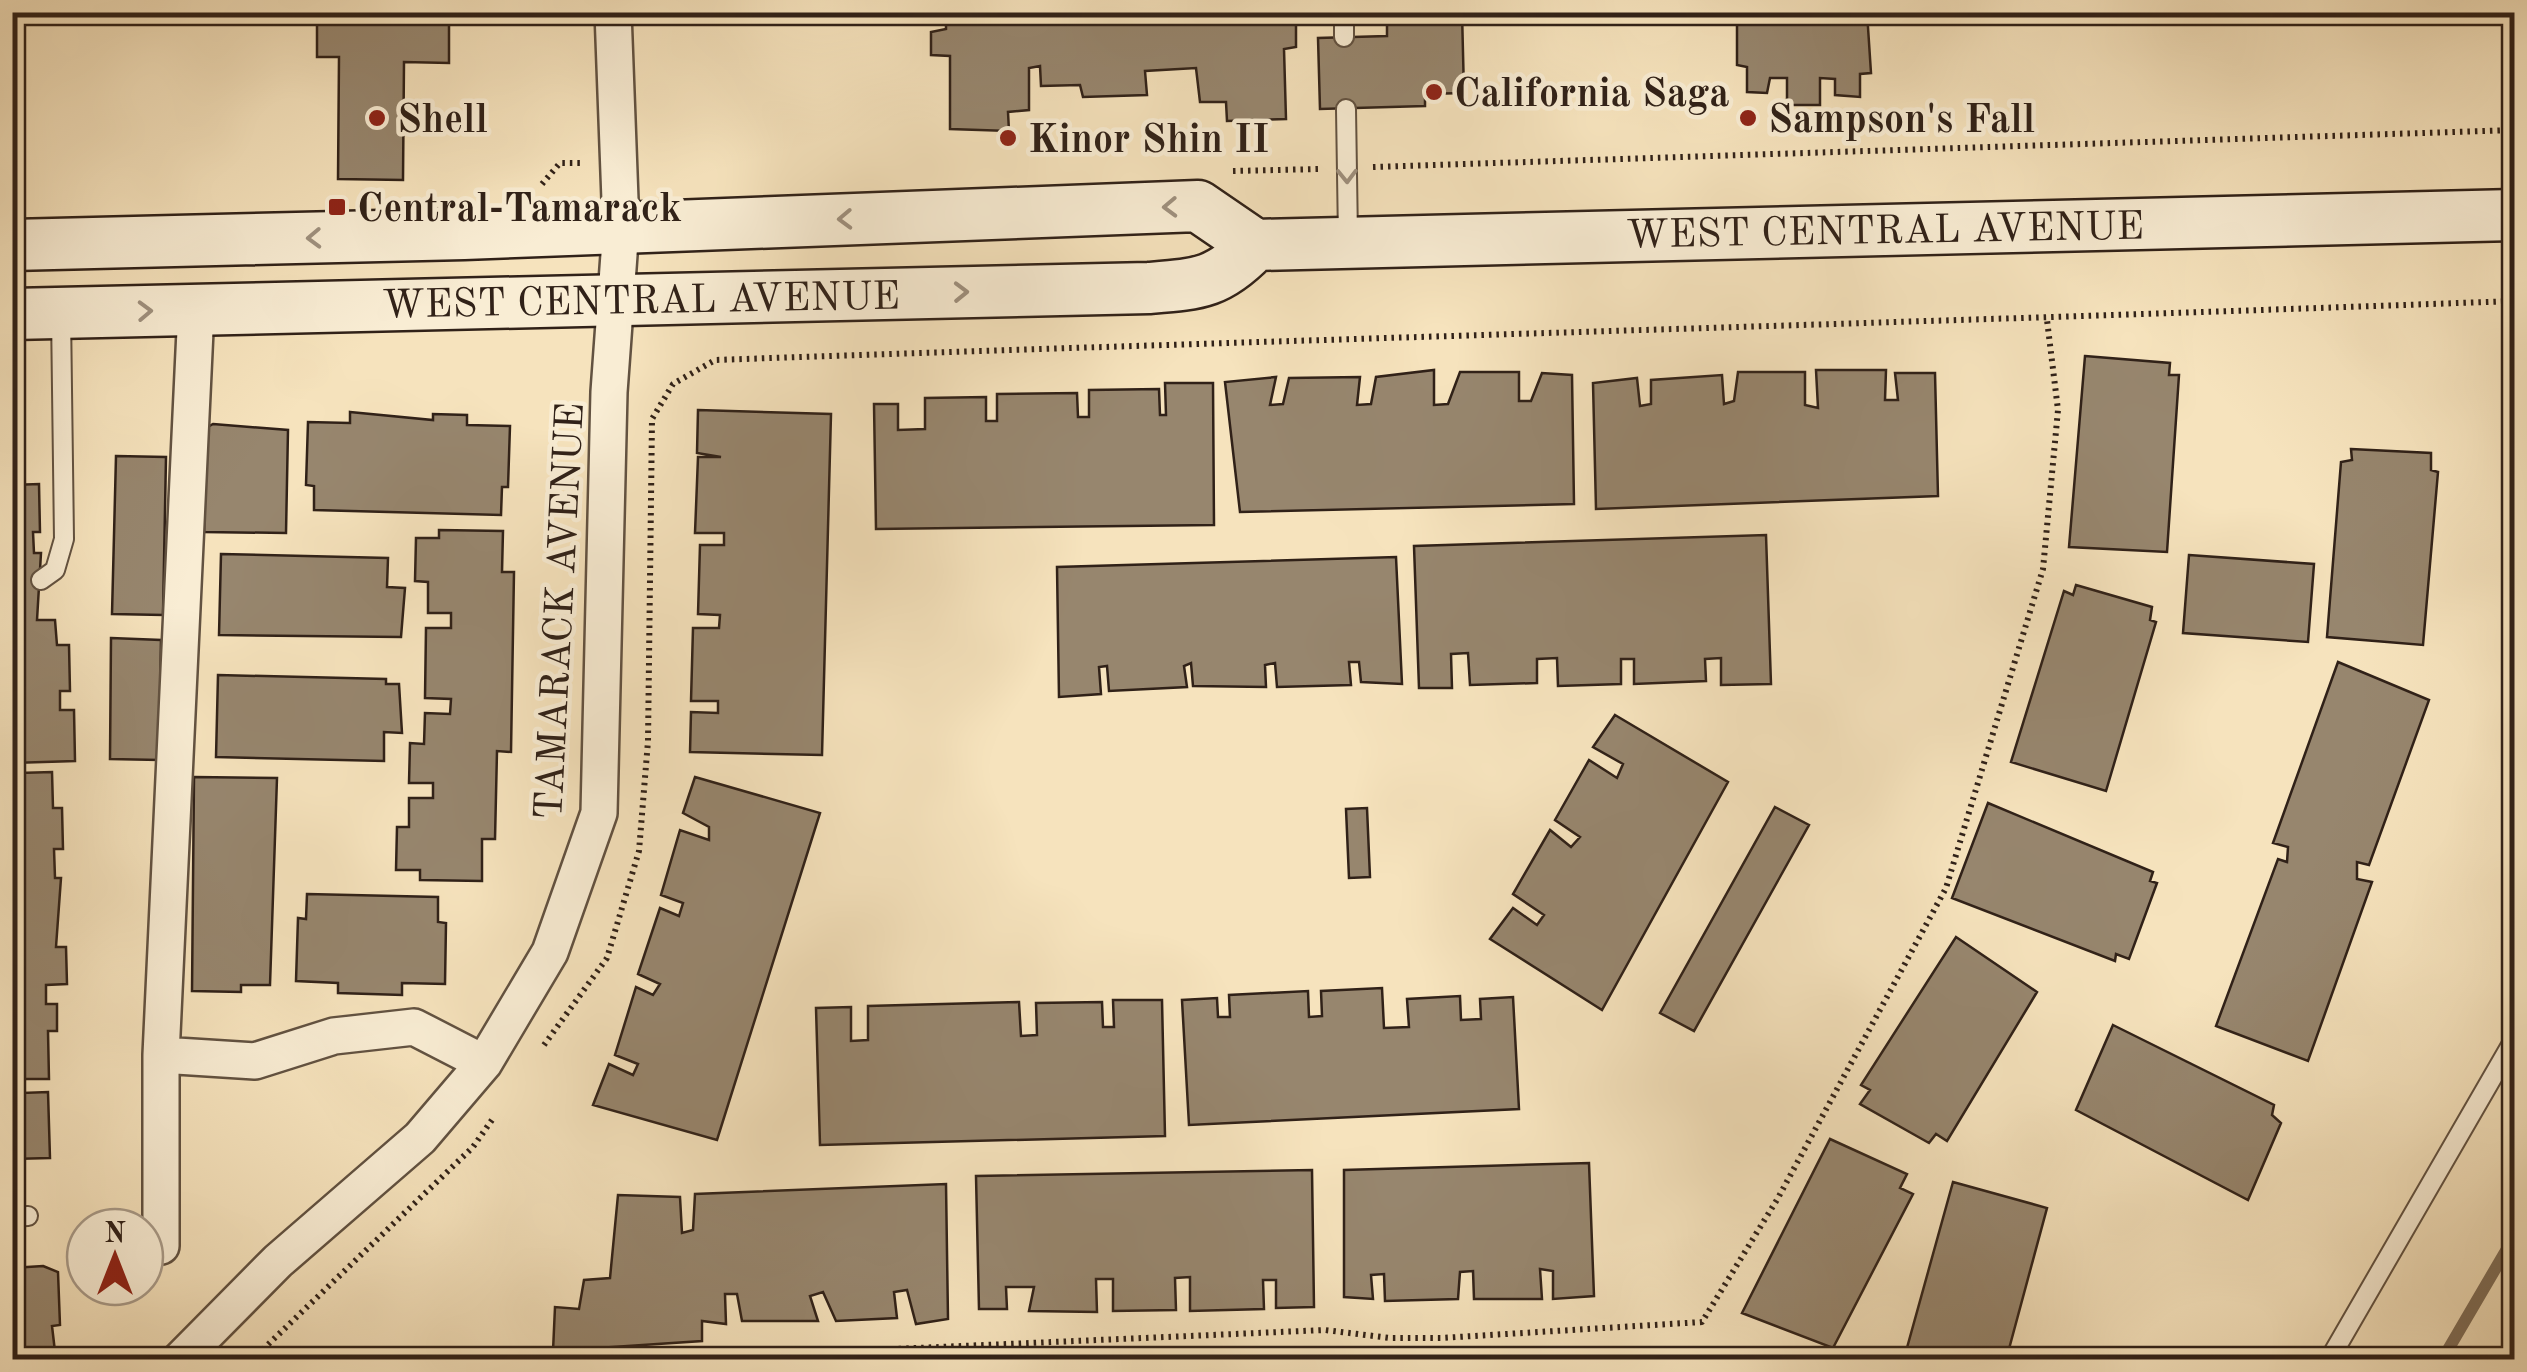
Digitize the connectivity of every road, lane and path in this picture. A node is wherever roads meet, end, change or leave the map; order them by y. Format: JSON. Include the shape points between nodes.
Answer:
{"nodes":[{"id":1,"x":613,"y":12,"type":"edge"},
{"id":2,"x":1344,"y":12,"type":"edge"},
{"id":3,"x":1344,"y":37,"type":"dead end"},
{"id":4,"x":1346,"y":109,"type":"dead end"},
{"id":5,"x":2514,"y":130,"type":"edge"},
{"id":6,"x":620,"y":162,"type":"junction"},
{"id":7,"x":1347,"y":168,"type":"junction"},
{"id":8,"x":1217,"y":172,"type":"dead end"},
{"id":9,"x":538,"y":189,"type":"dead end"},
{"id":10,"x":2514,"y":214,"type":"edge"},
{"id":11,"x":621,"y":227,"type":"junction"},
{"id":12,"x":1348,"y":244,"type":"junction"},
{"id":13,"x":12,"y":245,"type":"edge"},
{"id":14,"x":1255,"y":245,"type":"junction"},
{"id":15,"x":618,"y":299,"type":"junction"},
{"id":16,"x":2514,"y":301,"type":"edge"},
{"id":17,"x":196,"y":309,"type":"junction"},
{"id":18,"x":61,"y":313,"type":"junction"},
{"id":19,"x":12,"y":314,"type":"edge"},
{"id":20,"x":2047,"y":320,"type":"junction"},
{"id":21,"x":41,"y":580,"type":"dead end"},
{"id":22,"x":2514,"y":1040,"type":"edge"},
{"id":23,"x":542,"y":1048,"type":"dead end"},
{"id":24,"x":161,"y":1055,"type":"junction"},
{"id":25,"x":484,"y":1064,"type":"junction"},
{"id":26,"x":505,"y":1101,"type":"dead end"},
{"id":27,"x":161,"y":1207,"type":"edge"},
{"id":28,"x":254,"y":1358,"type":"edge"},
{"id":29,"x":180,"y":1360,"type":"edge"},
{"id":30,"x":328,"y":1360,"type":"edge"},
{"id":31,"x":644,"y":1360,"type":"edge"},
{"id":32,"x":2329,"y":1360,"type":"edge"}],
"edges":[{"from":1,"to":6,"type":"street","name":"TAMARACK AVENUE"},
{"from":2,"to":3,"type":"lane"},
{"from":4,"to":7,"type":"lane"},
{"from":5,"to":7,"type":"path"},
{"from":6,"to":9,"type":"path","via":[[560,164]]},
{"from":6,"to":11,"type":"street","name":"TAMARACK AVENUE"},
{"from":7,"to":8,"type":"path"},
{"from":7,"to":12,"type":"lane","one_way":true},
{"from":10,"to":12,"type":"main road","name":"WEST CENTRAL AVENUE"},
{"from":11,"to":13,"type":"main road","name":"WEST CENTRAL AVENUE","one_way":true},
{"from":14,"to":11,"type":"main road","name":"WEST CENTRAL AVENUE","one_way":true,"via":[[1198,206]]},
{"from":11,"to":15,"type":"street","name":"TAMARACK AVENUE"},
{"from":12,"to":14,"type":"main road","name":"WEST CENTRAL AVENUE"},
{"from":15,"to":14,"type":"main road","name":"WEST CENTRAL AVENUE","one_way":true,"via":[[1167,287],[1202,284],[1231,270]]},
{"from":15,"to":17,"type":"main road","name":"WEST CENTRAL AVENUE"},
{"from":15,"to":25,"type":"street","name":"TAMARACK AVENUE","via":[[600,813],[550,952]]},
{"from":16,"to":20,"type":"path"},
{"from":18,"to":17,"type":"main road","name":"WEST CENTRAL AVENUE","one_way":true},
{"from":17,"to":24,"type":"street"},
{"from":18,"to":19,"type":"main road","name":"WEST CENTRAL AVENUE"},
{"from":18,"to":21,"type":"lane","via":[[64,539],[56,570]]},
{"from":20,"to":23,"type":"path","via":[[715,360],[673,384],[652,419],[648,741],[639,852],[607,958]]},
{"from":20,"to":31,"type":"path","via":[[2058,410],[2042,569],[1946,888],[1778,1198],[1702,1322],[1440,1338],[1325,1330]]},
{"from":22,"to":32,"type":"lane"},
{"from":24,"to":25,"type":"street","via":[[255,1061],[334,1036],[414,1027]]},
{"from":24,"to":27,"type":"street"},
{"from":25,"to":29,"type":"street","name":"TAMARACK AVENUE","via":[[420,1138],[278,1261]]},
{"from":26,"to":28,"type":"path","via":[[473,1147]]},
{"from":28,"to":30,"type":"path"}]}
